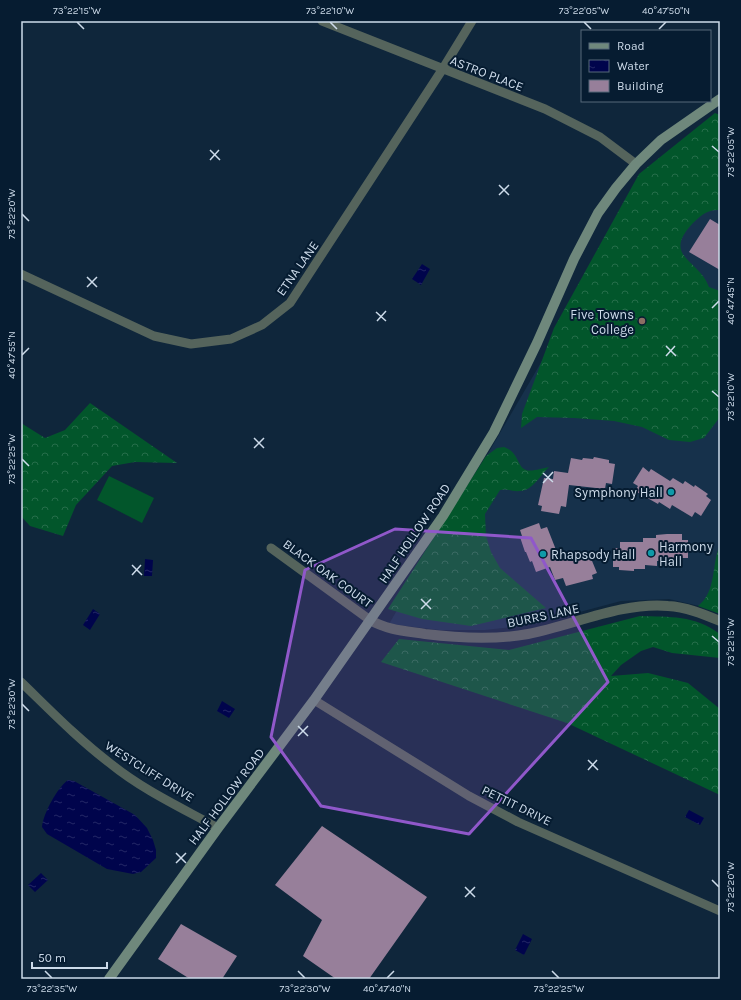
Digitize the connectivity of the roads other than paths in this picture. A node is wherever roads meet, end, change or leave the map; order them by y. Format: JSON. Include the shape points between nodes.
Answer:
{"nodes":[{"id":1,"x":322,"y":21,"type":"edge"},
{"id":2,"x":472,"y":21,"type":"edge"},
{"id":3,"x":442,"y":70,"type":"junction"},
{"id":4,"x":720,"y":99,"type":"edge"},
{"id":5,"x":636,"y":164,"type":"junction"},
{"id":6,"x":21,"y":274,"type":"edge"},
{"id":7,"x":271,"y":548,"type":"dead end"},
{"id":8,"x":370,"y":620,"type":"junction"},
{"id":9,"x":720,"y":621,"type":"edge"},
{"id":10,"x":21,"y":682,"type":"edge"},
{"id":11,"x":314,"y":700,"type":"junction"},
{"id":12,"x":218,"y":828,"type":"junction"},
{"id":13,"x":720,"y":911,"type":"edge"},
{"id":14,"x":109,"y":979,"type":"edge"}],
"edges":[{"from":1,"to":3,"type":"street","name":"ASTRO PLACE"},
{"from":2,"to":3,"type":"street","name":"ETNA LANE"},
{"from":3,"to":5,"type":"street","name":"ASTRO PLACE","via":[[545,110],[600,137]]},
{"from":3,"to":6,"type":"street","name":"ETNA LANE","via":[[290,303],[262,325],[231,339],[191,344],[154,336]]},
{"from":4,"to":5,"type":"main road","name":"HALF HOLLOW ROAD","via":[[660,140]]},
{"from":5,"to":8,"type":"main road","name":"HALF HOLLOW ROAD","via":[[598,213],[523,371],[472,470]]},
{"from":7,"to":8,"type":"street","name":"BLACK OAK COURT"},
{"from":8,"to":9,"type":"street","name":"BURRS LANE","via":[[388,629],[450,637],[522,635],[625,610],[657,606],[687,609]]},
{"from":8,"to":11,"type":"main road","name":"HALF HOLLOW ROAD"},
{"from":10,"to":12,"type":"street","name":"WESTCLIFF DRIVE","via":[[83,742],[112,765],[153,792]]},
{"from":11,"to":12,"type":"main road","name":"HALF HOLLOW ROAD"},
{"from":11,"to":13,"type":"street","name":"PETTIT DRIVE","via":[[469,796],[518,822]]},
{"from":12,"to":14,"type":"main road","name":"HALF HOLLOW ROAD"}]}
